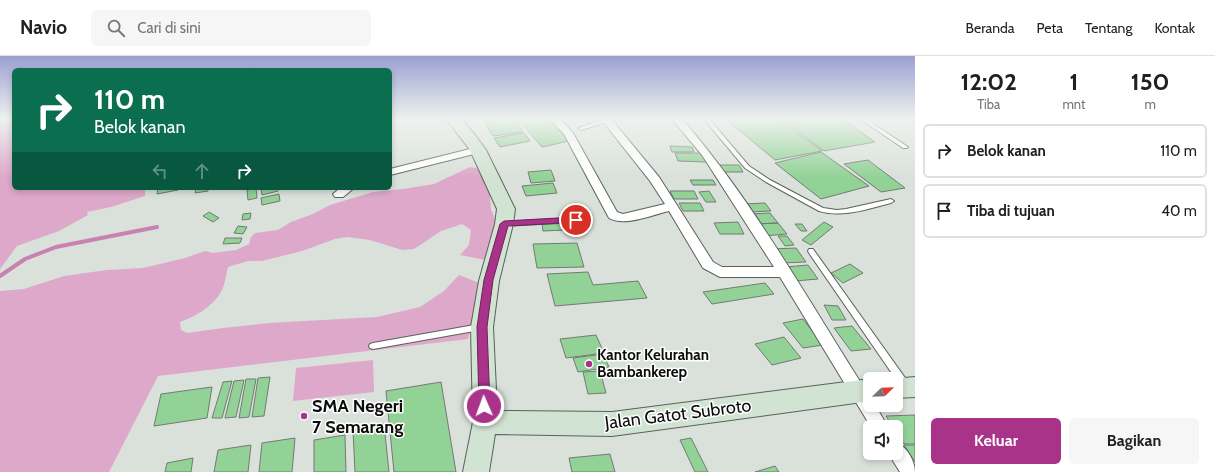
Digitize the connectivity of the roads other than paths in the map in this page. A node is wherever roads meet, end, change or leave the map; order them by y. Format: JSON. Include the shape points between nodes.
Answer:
{"nodes":[{"id":1,"x":470,"y":138,"type":"edge"},
{"id":2,"x":571,"y":138,"type":"edge"},
{"id":3,"x":621,"y":138,"type":"edge"},
{"id":4,"x":694,"y":138,"type":"edge"},
{"id":5,"x":722,"y":138,"type":"edge"},
{"id":6,"x":892,"y":138,"type":"edge"},
{"id":7,"x":905,"y":147,"type":"dead end"},
{"id":8,"x":478,"y":150,"type":"junction"},
{"id":9,"x":392,"y":172,"type":"edge"},
{"id":10,"x":891,"y":201,"type":"dead end"},
{"id":11,"x":673,"y":206,"type":"junction"},
{"id":12,"x":576,"y":220,"type":"dead end"},
{"id":13,"x":504,"y":224,"type":"junction"},
{"id":14,"x":811,"y":251,"type":"dead end"},
{"id":15,"x":784,"y":272,"type":"junction"},
{"id":16,"x":482,"y":327,"type":"junction"},
{"id":17,"x":373,"y":346,"type":"dead end"},
{"id":18,"x":863,"y":390,"type":"edge"},
{"id":19,"x":908,"y":390,"type":"edge"},
{"id":20,"x":485,"y":422,"type":"junction"},
{"id":21,"x":902,"y":460,"type":"edge"},
{"id":22,"x":476,"y":472,"type":"edge"},
{"id":23,"x":910,"y":472,"type":"edge"}],
"edges":[{"from":1,"to":8,"type":"main road"},
{"from":2,"to":11,"type":"street","via":[[613,215],[623,218]]},
{"from":3,"to":11,"type":"street","via":[[655,178]]},
{"from":4,"to":15,"type":"street","via":[[710,158]]},
{"from":5,"to":10,"type":"lane","via":[[747,167],[821,210],[848,210]]},
{"from":6,"to":7,"type":"lane"},
{"from":8,"to":9,"type":"street"},
{"from":8,"to":13,"type":"main road","via":[[506,209]]},
{"from":11,"to":15,"type":"street","via":[[708,265],[714,270]]},
{"from":12,"to":13,"type":"lane"},
{"from":13,"to":16,"type":"main road","via":[[489,280]]},
{"from":14,"to":19,"type":"lane"},
{"from":15,"to":18,"type":"street"},
{"from":16,"to":17,"type":"lane"},
{"from":16,"to":20,"type":"main road"},
{"from":18,"to":20,"type":"main road","name":"Jalan Gatot Subroto","via":[[612,424]]},
{"from":20,"to":22,"type":"main road"},
{"from":21,"to":23,"type":"street"}]}
